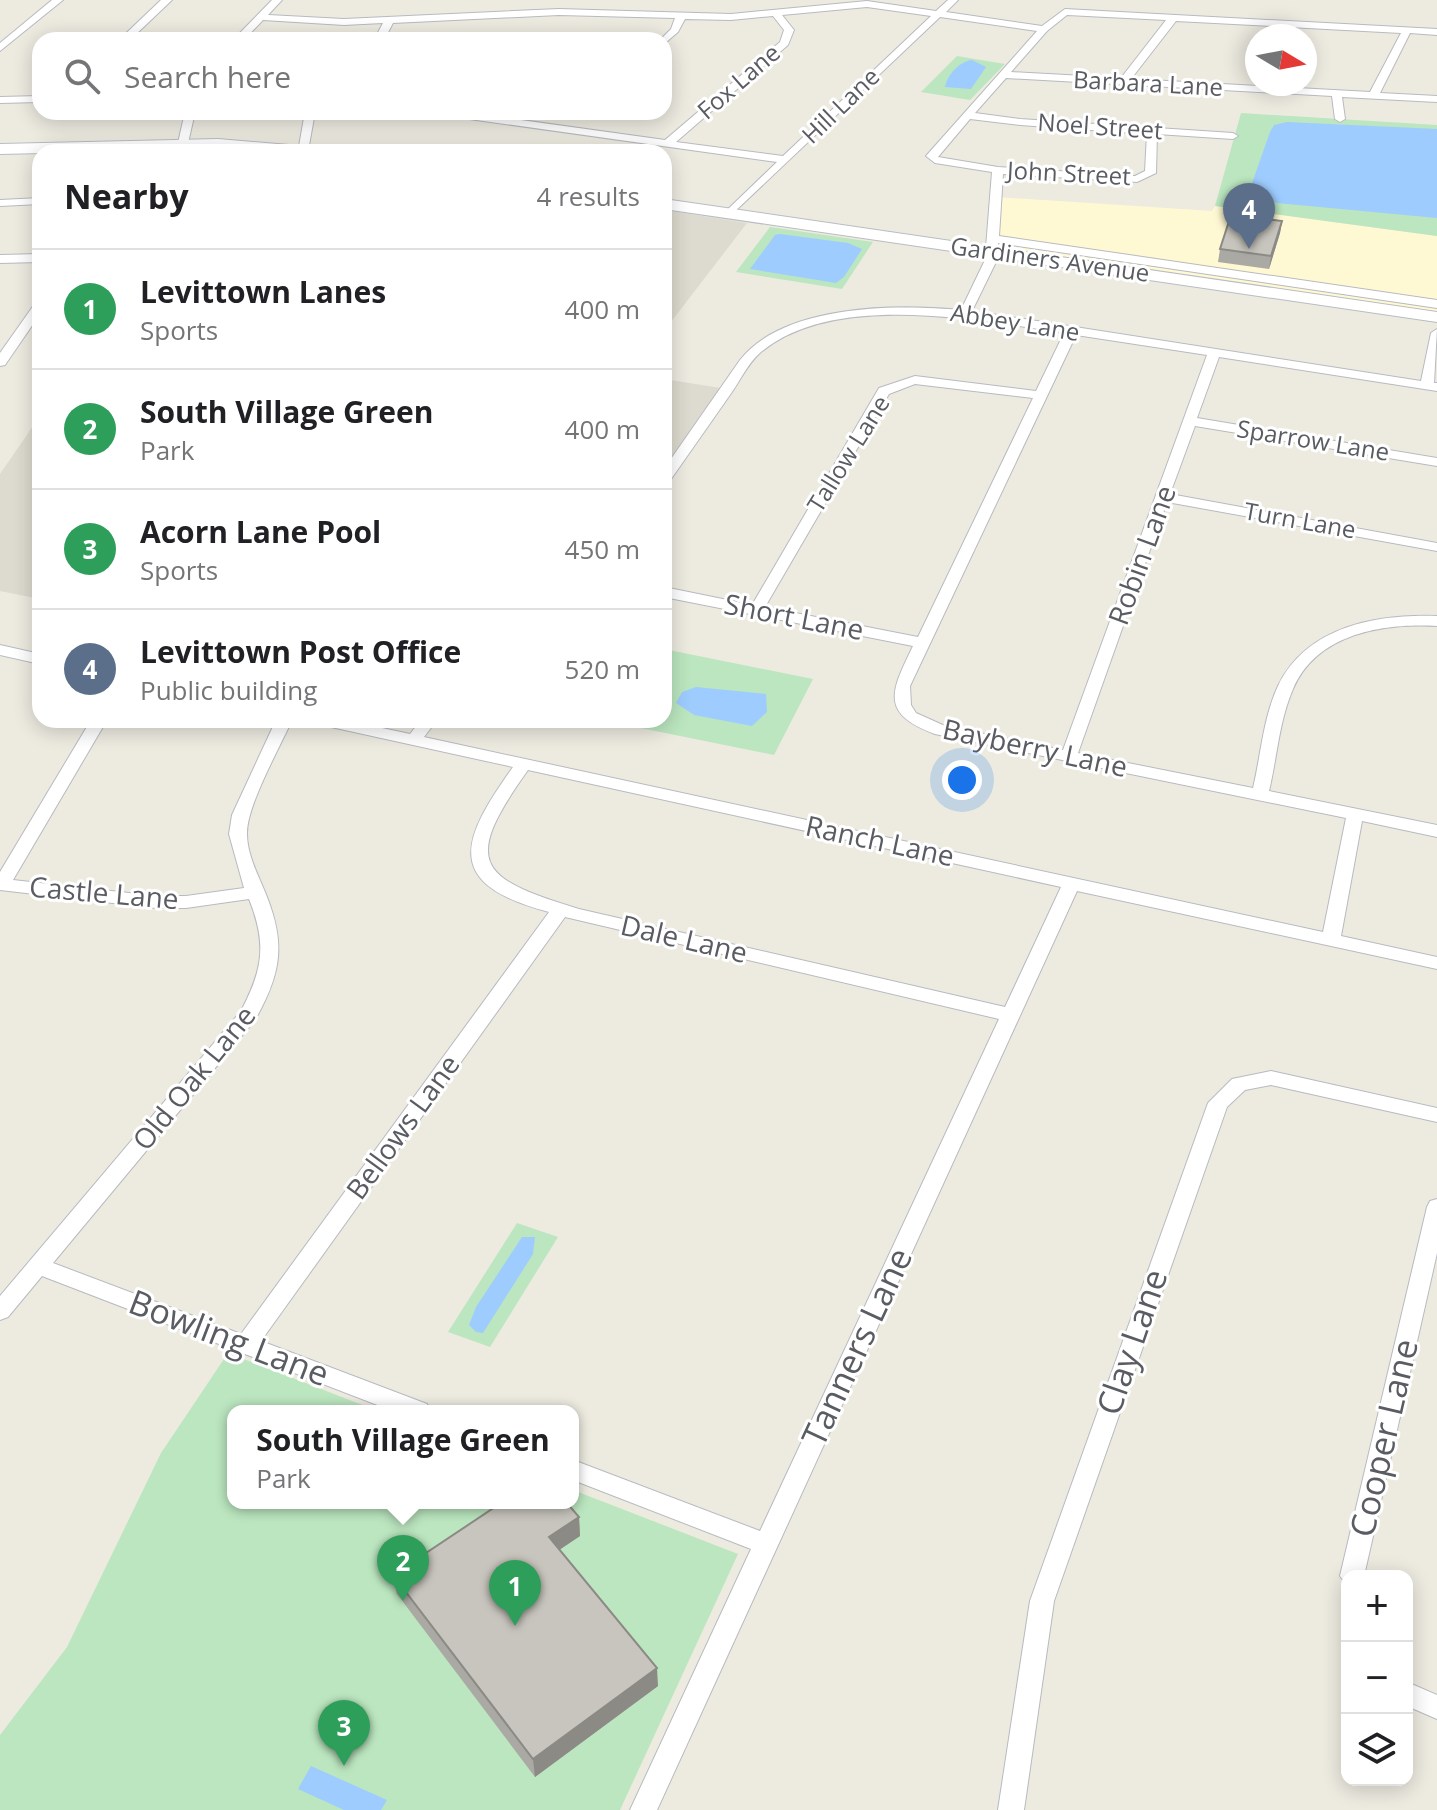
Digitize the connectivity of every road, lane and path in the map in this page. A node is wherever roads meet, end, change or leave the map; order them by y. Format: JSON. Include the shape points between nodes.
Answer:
{"nodes":[{"id":1,"x":58,"y":0,"type":"edge"},
{"id":2,"x":167,"y":0,"type":"edge"},
{"id":3,"x":277,"y":0,"type":"edge"},
{"id":4,"x":616,"y":0,"type":"edge"},
{"id":5,"x":953,"y":0,"type":"edge"},
{"id":6,"x":610,"y":13,"type":"junction"},
{"id":7,"x":776,"y":13,"type":"junction"},
{"id":8,"x":939,"y":13,"type":"junction"},
{"id":9,"x":681,"y":16,"type":"junction"},
{"id":10,"x":261,"y":17,"type":"junction"},
{"id":11,"x":1174,"y":17,"type":"junction"},
{"id":12,"x":389,"y":21,"type":"junction"},
{"id":13,"x":1289,"y":23,"type":"joint"},
{"id":14,"x":1044,"y":29,"type":"junction"},
{"id":15,"x":1407,"y":30,"type":"junction"},
{"id":16,"x":133,"y":32,"type":"edge"},
{"id":17,"x":246,"y":32,"type":"edge"},
{"id":18,"x":383,"y":32,"type":"edge"},
{"id":19,"x":1437,"y":32,"type":"edge"},
{"id":20,"x":672,"y":33,"type":"edge"},
{"id":21,"x":0,"y":48,"type":"edge"},
{"id":22,"x":1004,"y":75,"type":"junction"},
{"id":23,"x":1123,"y":82,"type":"junction"},
{"id":24,"x":1245,"y":90,"type":"edge"},
{"id":25,"x":1317,"y":94,"type":"edge"},
{"id":26,"x":1337,"y":95,"type":"junction"},
{"id":27,"x":1373,"y":97,"type":"junction"},
{"id":28,"x":32,"y":99,"type":"edge"},
{"id":29,"x":1437,"y":99,"type":"edge"},
{"id":30,"x":0,"y":100,"type":"edge"},
{"id":31,"x":967,"y":115,"type":"junction"},
{"id":32,"x":1340,"y":119,"type":"dead end"},
{"id":33,"x":188,"y":120,"type":"edge"},
{"id":34,"x":310,"y":120,"type":"edge"},
{"id":35,"x":498,"y":120,"type":"edge"},
{"id":36,"x":1152,"y":131,"type":"junction"},
{"id":37,"x":1233,"y":136,"type":"dead end"},
{"id":38,"x":183,"y":143,"type":"junction"},
{"id":39,"x":152,"y":144,"type":"edge"},
{"id":40,"x":243,"y":144,"type":"edge"},
{"id":41,"x":308,"y":144,"type":"edge"},
{"id":42,"x":667,"y":144,"type":"joint"},
{"id":43,"x":672,"y":145,"type":"edge"},
{"id":44,"x":32,"y":148,"type":"edge"},
{"id":45,"x":0,"y":149,"type":"edge"},
{"id":46,"x":785,"y":160,"type":"junction"},
{"id":47,"x":998,"y":170,"type":"junction"},
{"id":48,"x":32,"y":201,"type":"edge"},
{"id":49,"x":0,"y":203,"type":"edge"},
{"id":50,"x":672,"y":205,"type":"edge"},
{"id":51,"x":730,"y":213,"type":"junction"},
{"id":52,"x":992,"y":245,"type":"junction"},
{"id":53,"x":32,"y":258,"type":"edge"},
{"id":54,"x":0,"y":259,"type":"edge"},
{"id":55,"x":1437,"y":304,"type":"edge"},
{"id":56,"x":965,"y":314,"type":"junction"},
{"id":57,"x":32,"y":316,"type":"edge"},
{"id":58,"x":1437,"y":317,"type":"edge"},
{"id":59,"x":1071,"y":332,"type":"junction"},
{"id":60,"x":1437,"y":333,"type":"edge"},
{"id":61,"x":1214,"y":353,"type":"junction"},
{"id":62,"x":0,"y":362,"type":"edge"},
{"id":63,"x":1432,"y":386,"type":"edge"},
{"id":64,"x":1039,"y":395,"type":"junction"},
{"id":65,"x":1189,"y":421,"type":"junction"},
{"id":66,"x":1437,"y":462,"type":"edge"},
{"id":67,"x":672,"y":468,"type":"edge"},
{"id":68,"x":1162,"y":497,"type":"junction"},
{"id":69,"x":1437,"y":547,"type":"edge"},
{"id":70,"x":672,"y":594,"type":"edge"},
{"id":71,"x":756,"y":610,"type":"junction"},
{"id":72,"x":1437,"y":621,"type":"edge"},
{"id":73,"x":923,"y":643,"type":"junction"},
{"id":74,"x":0,"y":650,"type":"edge"},
{"id":75,"x":32,"y":657,"type":"edge"},
{"id":76,"x":94,"y":728,"type":"edge"},
{"id":77,"x":280,"y":728,"type":"edge"},
{"id":78,"x":359,"y":728,"type":"edge"},
{"id":79,"x":423,"y":728,"type":"edge"},
{"id":80,"x":414,"y":740,"type":"junction"},
{"id":81,"x":1069,"y":756,"type":"junction"},
{"id":82,"x":524,"y":764,"type":"junction"},
{"id":83,"x":1260,"y":795,"type":"junction"},
{"id":84,"x":1355,"y":815,"type":"junction"},
{"id":85,"x":1437,"y":831,"type":"edge"},
{"id":86,"x":1072,"y":883,"type":"junction"},
{"id":87,"x":1,"y":884,"type":"edge"},
{"id":88,"x":256,"y":892,"type":"junction"},
{"id":89,"x":561,"y":909,"type":"junction"},
{"id":90,"x":1331,"y":939,"type":"junction"},
{"id":91,"x":1437,"y":963,"type":"edge"},
{"id":92,"x":1011,"y":1015,"type":"junction"},
{"id":93,"x":1437,"y":1115,"type":"edge"},
{"id":94,"x":1437,"y":1207,"type":"edge"},
{"id":95,"x":38,"y":1266,"type":"junction"},
{"id":96,"x":0,"y":1311,"type":"edge"},
{"id":97,"x":246,"y":1345,"type":"junction"},
{"id":98,"x":403,"y":1405,"type":"edge"},
{"id":99,"x":579,"y":1472,"type":"edge"},
{"id":100,"x":766,"y":1544,"type":"junction"},
{"id":101,"x":1353,"y":1570,"type":"edge"},
{"id":102,"x":1413,"y":1697,"type":"edge"},
{"id":103,"x":1437,"y":1707,"type":"edge"},
{"id":104,"x":643,"y":1810,"type":"edge"},
{"id":105,"x":1011,"y":1810,"type":"edge"}],
"edges":[{"from":1,"to":21,"type":"street"},
{"from":2,"to":16,"type":"street"},
{"from":3,"to":10,"type":"street"},
{"from":4,"to":6,"type":"street"},
{"from":5,"to":8,"type":"street","name":"Hill Lane"},
{"from":6,"to":9,"type":"street"},
{"from":6,"to":12,"type":"street"},
{"from":7,"to":8,"type":"street","via":[[867,4]]},
{"from":7,"to":9,"type":"street"},
{"from":7,"to":42,"type":"street","name":"Fox Lane","via":[[789,30],[785,43]]},
{"from":8,"to":14,"type":"street"},
{"from":8,"to":46,"type":"street","name":"Hill Lane"},
{"from":9,"to":20,"type":"street"},
{"from":10,"to":12,"type":"street"},
{"from":10,"to":17,"type":"street"},
{"from":11,"to":13,"type":"street"},
{"from":11,"to":14,"type":"street","via":[[1084,11],[1058,15]]},
{"from":11,"to":23,"type":"street"},
{"from":12,"to":18,"type":"street"},
{"from":13,"to":15,"type":"street"},
{"from":14,"to":22,"type":"street"},
{"from":15,"to":19,"type":"street"},
{"from":15,"to":27,"type":"street"},
{"from":22,"to":23,"type":"street","name":"Barbara Lane"},
{"from":22,"to":31,"type":"street"},
{"from":23,"to":24,"type":"street","name":"Barbara Lane"},
{"from":25,"to":26,"type":"street","name":"Barbara Lane"},
{"from":26,"to":27,"type":"street","name":"Barbara Lane"},
{"from":26,"to":32,"type":"street"},
{"from":27,"to":29,"type":"street","name":"Barbara Lane"},
{"from":28,"to":30,"type":"street"},
{"from":31,"to":36,"type":"street","name":"Noel Street"},
{"from":31,"to":47,"type":"street","name":"John Street","via":[[931,156]]},
{"from":33,"to":38,"type":"street"},
{"from":34,"to":41,"type":"street"},
{"from":35,"to":42,"type":"street"},
{"from":36,"to":37,"type":"street","name":"Noel Street"},
{"from":36,"to":47,"type":"street","name":"John Street","via":[[1151,166],[1145,178]]},
{"from":38,"to":39,"type":"main road"},
{"from":38,"to":40,"type":"main road"},
{"from":43,"to":46,"type":"street"},
{"from":44,"to":45,"type":"main road"},
{"from":46,"to":51,"type":"street","name":"Hill Lane"},
{"from":47,"to":52,"type":"street"},
{"from":48,"to":49,"type":"street"},
{"from":50,"to":51,"type":"main road","name":"Gardiners Avenue"},
{"from":51,"to":52,"type":"main road","name":"Gardiners Avenue"},
{"from":52,"to":55,"type":"street","name":"Gardiners Avenue"},
{"from":52,"to":56,"type":"street","via":[[991,260]]},
{"from":52,"to":58,"type":"main road","name":"Gardiners Avenue"},
{"from":53,"to":54,"type":"street"},
{"from":56,"to":59,"type":"street","name":"Abbey Lane"},
{"from":56,"to":67,"type":"street","name":"Abbey Lane","via":[[888,311],[804,324],[774,337],[751,356]]},
{"from":57,"to":62,"type":"street"},
{"from":59,"to":61,"type":"street","name":"Abbey Lane"},
{"from":59,"to":64,"type":"street","name":"Bayberry Lane"},
{"from":60,"to":63,"type":"street"},
{"from":61,"to":63,"type":"street","name":"Abbey Lane"},
{"from":61,"to":65,"type":"street","name":"Robin Lane"},
{"from":64,"to":71,"type":"street","name":"Tallow Lane","via":[[915,380],[884,391]]},
{"from":64,"to":73,"type":"street","name":"Bayberry Lane"},
{"from":65,"to":66,"type":"street","name":"Sparrow Lane"},
{"from":65,"to":68,"type":"street","name":"Robin Lane"},
{"from":68,"to":69,"type":"street","name":"Turn Lane"},
{"from":68,"to":81,"type":"street","name":"Robin Lane"},
{"from":70,"to":71,"type":"street","name":"Short Lane"},
{"from":71,"to":73,"type":"street","name":"Short Lane"},
{"from":72,"to":83,"type":"street","via":[[1361,628],[1339,635],[1299,662],[1285,688]]},
{"from":73,"to":81,"type":"street","name":"Bayberry Lane","via":[[902,686],[900,701],[906,712],[941,730]]},
{"from":74,"to":75,"type":"street"},
{"from":76,"to":87,"type":"street"},
{"from":77,"to":88,"type":"street","name":"Old Oak Lane","via":[[241,815],[240,847]]},
{"from":78,"to":80,"type":"street","name":"Ranch Lane"},
{"from":79,"to":80,"type":"street"},
{"from":80,"to":82,"type":"street","name":"Ranch Lane"},
{"from":81,"to":83,"type":"street","name":"Bayberry Lane"},
{"from":82,"to":86,"type":"street","name":"Ranch Lane"},
{"from":82,"to":89,"type":"street","name":"Dale Lane","via":[[482,826],[478,853],[486,872],[504,889]]},
{"from":83,"to":84,"type":"street","name":"Bayberry Lane"},
{"from":84,"to":85,"type":"street","name":"Bayberry Lane"},
{"from":84,"to":90,"type":"street"},
{"from":86,"to":90,"type":"street","name":"Ranch Lane"},
{"from":86,"to":92,"type":"street","name":"Tanners Lane"},
{"from":87,"to":88,"type":"street","name":"Castle Lane","via":[[156,902]]},
{"from":88,"to":95,"type":"street","name":"Old Oak Lane","via":[[273,942],[259,998]]},
{"from":89,"to":92,"type":"street","name":"Dale Lane"},
{"from":89,"to":97,"type":"street","name":"Bellows Lane"},
{"from":90,"to":91,"type":"street","name":"Ranch Lane"},
{"from":92,"to":100,"type":"street","name":"Tanners Lane"},
{"from":93,"to":105,"type":"street","name":"Clay Lane","via":[[1271,1078],[1239,1084],[1218,1103],[1042,1601]]},
{"from":94,"to":101,"type":"street","name":"Cooper Lane"},
{"from":95,"to":96,"type":"street","name":"Old Oak Lane"},
{"from":95,"to":97,"type":"street","name":"Bowling Lane"},
{"from":97,"to":98,"type":"street","name":"Bowling Lane"},
{"from":99,"to":100,"type":"street"},
{"from":100,"to":104,"type":"street","name":"Tanners Lane"},
{"from":102,"to":103,"type":"street"}]}
